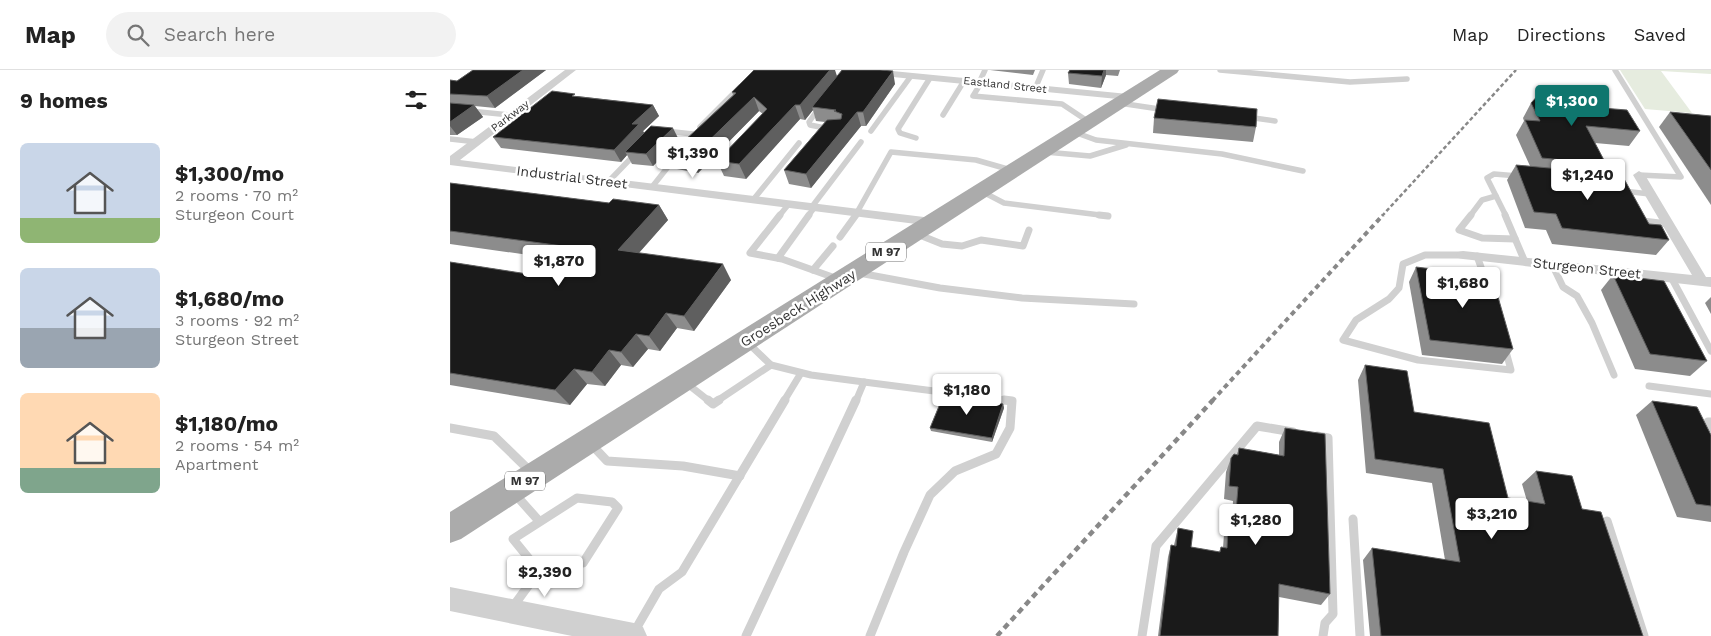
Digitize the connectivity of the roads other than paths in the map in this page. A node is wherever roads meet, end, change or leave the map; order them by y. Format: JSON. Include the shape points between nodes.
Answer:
{"nodes":[{"id":1,"x":572,"y":70,"type":"edge"},
{"id":2,"x":985,"y":70,"type":"edge"},
{"id":3,"x":1043,"y":70,"type":"edge"},
{"id":4,"x":1171,"y":70,"type":"edge"},
{"id":5,"x":1220,"y":70,"type":"edge"},
{"id":6,"x":1615,"y":70,"type":"edge"},
{"id":7,"x":849,"y":72,"type":"edge"},
{"id":8,"x":911,"y":76,"type":"junction"},
{"id":9,"x":930,"y":78,"type":"junction"},
{"id":10,"x":1406,"y":79,"type":"dead end"},
{"id":11,"x":964,"y":81,"type":"junction"},
{"id":12,"x":745,"y":82,"type":"edge"},
{"id":13,"x":980,"y":83,"type":"junction"},
{"id":14,"x":1035,"y":89,"type":"junction"},
{"id":15,"x":1123,"y":100,"type":"junction"},
{"id":16,"x":823,"y":104,"type":"edge"},
{"id":17,"x":450,"y":110,"type":"edge"},
{"id":18,"x":1169,"y":110,"type":"edge"},
{"id":19,"x":943,"y":115,"type":"dead end"},
{"id":20,"x":510,"y":116,"type":"junction"},
{"id":21,"x":1241,"y":116,"type":"edge"},
{"id":22,"x":1275,"y":121,"type":"dead end"},
{"id":23,"x":1081,"y":127,"type":"junction"},
{"id":24,"x":832,"y":129,"type":"edge"},
{"id":25,"x":658,"y":130,"type":"edge"},
{"id":26,"x":871,"y":131,"type":"dead end"},
{"id":27,"x":693,"y":134,"type":"junction"},
{"id":28,"x":916,"y":138,"type":"dead end"},
{"id":29,"x":450,"y":139,"type":"edge"},
{"id":30,"x":688,"y":141,"type":"edge"},
{"id":31,"x":477,"y":142,"type":"junction"},
{"id":32,"x":861,"y":142,"type":"dead end"},
{"id":33,"x":799,"y":143,"type":"dead end"},
{"id":34,"x":1128,"y":144,"type":"junction"},
{"id":35,"x":683,"y":148,"type":"edge"},
{"id":36,"x":639,"y":150,"type":"edge"},
{"id":37,"x":1043,"y":152,"type":"junction"},
{"id":38,"x":450,"y":162,"type":"edge"},
{"id":39,"x":1012,"y":171,"type":"junction"},
{"id":40,"x":1303,"y":171,"type":"dead end"},
{"id":41,"x":1639,"y":175,"type":"joint"},
{"id":42,"x":1522,"y":177,"type":"edge"},
{"id":43,"x":609,"y":181,"type":"junction"},
{"id":44,"x":652,"y":187,"type":"junction"},
{"id":45,"x":1613,"y":187,"type":"edge"},
{"id":46,"x":982,"y":190,"type":"junction"},
{"id":47,"x":1627,"y":193,"type":"junction"},
{"id":48,"x":1650,"y":194,"type":"junction"},
{"id":49,"x":1496,"y":196,"type":"junction"},
{"id":50,"x":752,"y":200,"type":"junction"},
{"id":51,"x":1631,"y":200,"type":"edge"},
{"id":52,"x":788,"y":205,"type":"junction"},
{"id":53,"x":1635,"y":207,"type":"edge"},
{"id":54,"x":812,"y":208,"type":"junction"},
{"id":55,"x":857,"y":214,"type":"junction"},
{"id":56,"x":1108,"y":216,"type":"dead end"},
{"id":57,"x":1668,"y":224,"type":"junction"},
{"id":58,"x":924,"y":227,"type":"junction"},
{"id":59,"x":1029,"y":230,"type":"dead end"},
{"id":60,"x":840,"y":238,"type":"dead end"},
{"id":61,"x":1515,"y":239,"type":"junction"},
{"id":62,"x":833,"y":246,"type":"dead end"},
{"id":63,"x":1463,"y":255,"type":"joint"},
{"id":64,"x":1477,"y":256,"type":"junction"},
{"id":65,"x":778,"y":258,"type":"junction"},
{"id":66,"x":1525,"y":262,"type":"junction"},
{"id":67,"x":1552,"y":264,"type":"junction"},
{"id":68,"x":813,"y":270,"type":"junction"},
{"id":69,"x":848,"y":276,"type":"junction"},
{"id":70,"x":1670,"y":277,"type":"junction"},
{"id":71,"x":1706,"y":281,"type":"edge"},
{"id":72,"x":1491,"y":294,"type":"edge"},
{"id":73,"x":1134,"y":304,"type":"dead end"},
{"id":74,"x":746,"y":341,"type":"junction"},
{"id":75,"x":1503,"y":342,"type":"edge"},
{"id":76,"x":1711,"y":351,"type":"edge"},
{"id":77,"x":770,"y":365,"type":"junction"},
{"id":78,"x":801,"y":373,"type":"junction"},
{"id":79,"x":1614,"y":375,"type":"dead end"},
{"id":80,"x":683,"y":380,"type":"junction"},
{"id":81,"x":864,"y":382,"type":"junction"},
{"id":82,"x":1649,"y":386,"type":"dead end"},
{"id":83,"x":1711,"y":394,"type":"edge"},
{"id":84,"x":1711,"y":422,"type":"edge"},
{"id":85,"x":450,"y":428,"type":"edge"},
{"id":86,"x":1711,"y":428,"type":"edge"},
{"id":87,"x":588,"y":441,"type":"junction"},
{"id":88,"x":740,"y":476,"type":"junction"},
{"id":89,"x":523,"y":483,"type":"junction"},
{"id":90,"x":1353,"y":519,"type":"dead end"},
{"id":91,"x":539,"y":521,"type":"junction"},
{"id":92,"x":1607,"y":521,"type":"dead end"},
{"id":93,"x":450,"y":529,"type":"edge"},
{"id":94,"x":539,"y":571,"type":"junction"},
{"id":95,"x":450,"y":600,"type":"edge"},
{"id":96,"x":509,"y":611,"type":"junction"},
{"id":97,"x":592,"y":632,"type":"edge"},
{"id":98,"x":633,"y":636,"type":"edge"},
{"id":99,"x":746,"y":636,"type":"edge"},
{"id":100,"x":870,"y":636,"type":"edge"},
{"id":101,"x":1142,"y":636,"type":"edge"},
{"id":102,"x":1323,"y":636,"type":"edge"},
{"id":103,"x":1360,"y":636,"type":"edge"},
{"id":104,"x":1644,"y":636,"type":"edge"}],
"edges":[{"from":1,"to":20,"type":"street","name":"Parkway"},
{"from":2,"to":13,"type":"lane"},
{"from":3,"to":14,"type":"lane"},
{"from":4,"to":15,"type":"main road","name":"Groesbeck Highway","number":"M 97"},
{"from":5,"to":10,"type":"lane","via":[[1350,82]]},
{"from":6,"to":41,"type":"lane","via":[[1681,177]]},
{"from":7,"to":8,"type":"street","name":"Eastland Street"},
{"from":8,"to":9,"type":"street","name":"Eastland Street"},
{"from":8,"to":26,"type":"lane"},
{"from":9,"to":11,"type":"street","name":"Eastland Street"},
{"from":9,"to":28,"type":"lane","via":[[898,129],[900,133]]},
{"from":11,"to":13,"type":"street","name":"Eastland Street"},
{"from":11,"to":19,"type":"lane"},
{"from":12,"to":27,"type":"lane"},
{"from":13,"to":14,"type":"street","name":"Eastland Street"},
{"from":13,"to":23,"type":"lane","via":[[973,96],[1062,104]]},
{"from":14,"to":15,"type":"street","name":"Eastland Street"},
{"from":15,"to":18,"type":"lane"},
{"from":15,"to":23,"type":"main road","name":"Groesbeck Highway","number":"M 97"},
{"from":16,"to":24,"type":"lane","via":[[810,125]]},
{"from":17,"to":20,"type":"lane"},
{"from":20,"to":31,"type":"street","name":"Parkway"},
{"from":21,"to":22,"type":"lane"},
{"from":23,"to":34,"type":"lane","via":[[1096,140]]},
{"from":23,"to":37,"type":"main road","name":"Groesbeck Highway","number":"M 97"},
{"from":25,"to":27,"type":"lane"},
{"from":27,"to":30,"type":"lane"},
{"from":29,"to":31,"type":"lane"},
{"from":31,"to":38,"type":"street","name":"Parkway"},
{"from":32,"to":54,"type":"lane"},
{"from":33,"to":50,"type":"lane"},
{"from":34,"to":37,"type":"lane","via":[[1090,156]]},
{"from":34,"to":40,"type":"lane","via":[[1222,154]]},
{"from":35,"to":44,"type":"lane"},
{"from":36,"to":43,"type":"lane"},
{"from":37,"to":39,"type":"main road","name":"Groesbeck Highway","number":"M 97"},
{"from":38,"to":43,"type":"street","name":"Industrial Street"},
{"from":39,"to":46,"type":"main road","name":"Groesbeck Highway","number":"M 97"},
{"from":39,"to":55,"type":"lane","via":[[976,160],[891,152]]},
{"from":41,"to":48,"type":"street"},
{"from":42,"to":49,"type":"lane","via":[[1494,174],[1487,178]]},
{"from":43,"to":44,"type":"street","name":"Industrial Street"},
{"from":44,"to":50,"type":"street","name":"Industrial Street"},
{"from":45,"to":47,"type":"lane"},
{"from":46,"to":56,"type":"lane","via":[[1004,203]]},
{"from":46,"to":58,"type":"main road","name":"Groesbeck Highway","number":"M 97"},
{"from":47,"to":48,"type":"lane"},
{"from":47,"to":51,"type":"lane"},
{"from":48,"to":57,"type":"street"},
{"from":49,"to":61,"type":"lane"},
{"from":49,"to":61,"type":"lane","via":[[1482,200],[1459,230],[1482,238]]},
{"from":50,"to":52,"type":"street","name":"Industrial Street"},
{"from":52,"to":54,"type":"street","name":"Industrial Street"},
{"from":52,"to":65,"type":"lane","via":[[750,253]]},
{"from":53,"to":57,"type":"lane","via":[[1643,221]]},
{"from":54,"to":55,"type":"street","name":"Industrial Street"},
{"from":54,"to":65,"type":"lane"},
{"from":55,"to":58,"type":"street","name":"Industrial Street"},
{"from":55,"to":60,"type":"lane"},
{"from":57,"to":71,"type":"street"},
{"from":58,"to":59,"type":"lane","via":[[942,244],[962,246],[981,240],[1023,246]]},
{"from":58,"to":69,"type":"main road","name":"Groesbeck Highway","number":"M 97"},
{"from":61,"to":66,"type":"lane"},
{"from":62,"to":68,"type":"lane"},
{"from":63,"to":64,"type":"street","name":"Sturgeon Street"},
{"from":63,"to":75,"type":"lane","via":[[1425,255],[1404,264],[1399,288],[1389,299],[1356,320],[1343,340],[1418,360],[1511,370]]},
{"from":64,"to":66,"type":"street","name":"Sturgeon Street"},
{"from":64,"to":72,"type":"lane"},
{"from":65,"to":68,"type":"lane"},
{"from":66,"to":67,"type":"street","name":"Sturgeon Street"},
{"from":67,"to":70,"type":"street","name":"Sturgeon Street"},
{"from":67,"to":79,"type":"lane","via":[[1563,287],[1577,296]]},
{"from":68,"to":69,"type":"lane"},
{"from":69,"to":73,"type":"lane","via":[[1022,298]]},
{"from":69,"to":74,"type":"main road","name":"Groesbeck Highway","number":"M 97"},
{"from":70,"to":71,"type":"street","name":"Sturgeon Street"},
{"from":70,"to":76,"type":"lane"},
{"from":74,"to":77,"type":"lane"},
{"from":74,"to":80,"type":"main road","name":"Groesbeck Highway","number":"M 97"},
{"from":77,"to":78,"type":"lane"},
{"from":77,"to":80,"type":"lane","via":[[713,404]]},
{"from":78,"to":81,"type":"lane"},
{"from":78,"to":88,"type":"lane"},
{"from":80,"to":87,"type":"main road","name":"Groesbeck Highway","number":"M 97"},
{"from":81,"to":99,"type":"lane"},
{"from":81,"to":100,"type":"lane","via":[[1012,401],[1010,428],[996,454],[955,471],[930,495]]},
{"from":82,"to":83,"type":"lane"},
{"from":84,"to":86,"type":"lane","via":[[1708,422]]},
{"from":85,"to":89,"type":"lane","via":[[494,436]]},
{"from":87,"to":88,"type":"lane","via":[[607,461],[683,466]]},
{"from":87,"to":89,"type":"main road","name":"Groesbeck Highway","number":"M 97"},
{"from":88,"to":98,"type":"lane","via":[[682,572],[659,589]]},
{"from":89,"to":91,"type":"lane"},
{"from":89,"to":93,"type":"main road","name":"Groesbeck Highway","number":"M 97"},
{"from":90,"to":103,"type":"lane"},
{"from":91,"to":94,"type":"lane","via":[[513,539]]},
{"from":91,"to":94,"type":"lane","via":[[577,498],[612,502],[618,508],[583,563],[562,564]]},
{"from":92,"to":104,"type":"lane"},
{"from":94,"to":96,"type":"lane"},
{"from":95,"to":96,"type":"street"},
{"from":96,"to":97,"type":"street"},
{"from":97,"to":98,"type":"street"},
{"from":101,"to":102,"type":"lane","via":[[1156,546],[1257,426],[1328,438],[1333,614],[1325,622]]}]}
